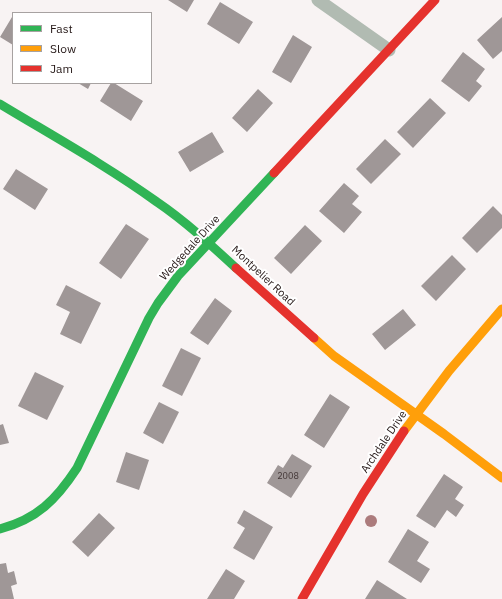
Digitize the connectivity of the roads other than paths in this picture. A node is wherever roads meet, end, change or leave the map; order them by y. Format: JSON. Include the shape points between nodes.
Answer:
{"nodes":[{"id":1,"x":318,"y":0,"type":"edge"},
{"id":2,"x":434,"y":0,"type":"edge"},
{"id":3,"x":389,"y":50,"type":"junction"},
{"id":4,"x":0,"y":104,"type":"edge"},
{"id":5,"x":209,"y":243,"type":"junction"},
{"id":6,"x":502,"y":309,"type":"edge"},
{"id":7,"x":417,"y":414,"type":"junction"},
{"id":8,"x":502,"y":478,"type":"edge"},
{"id":9,"x":0,"y":529,"type":"edge"},
{"id":10,"x":302,"y":599,"type":"edge"}],
"edges":[{"from":1,"to":3,"type":"street"},
{"from":2,"to":3,"type":"street","name":"Wedgedale Drive"},
{"from":3,"to":5,"type":"street","name":"Wedgedale Drive"},
{"from":4,"to":5,"type":"street","name":"Montpelier Road","via":[[158,202]]},
{"from":5,"to":7,"type":"street","name":"Montpelier Road","via":[[334,356]]},
{"from":5,"to":9,"type":"street","name":"Wedgedale Drive","via":[[178,276],[149,318],[77,468],[64,488],[38,513]]},
{"from":6,"to":7,"type":"street","name":"Archdale Drive","via":[[459,358]]},
{"from":7,"to":8,"type":"street","name":"Montpelier Road"},
{"from":7,"to":10,"type":"street","name":"Archdale Drive","via":[[340,529]]}]}
